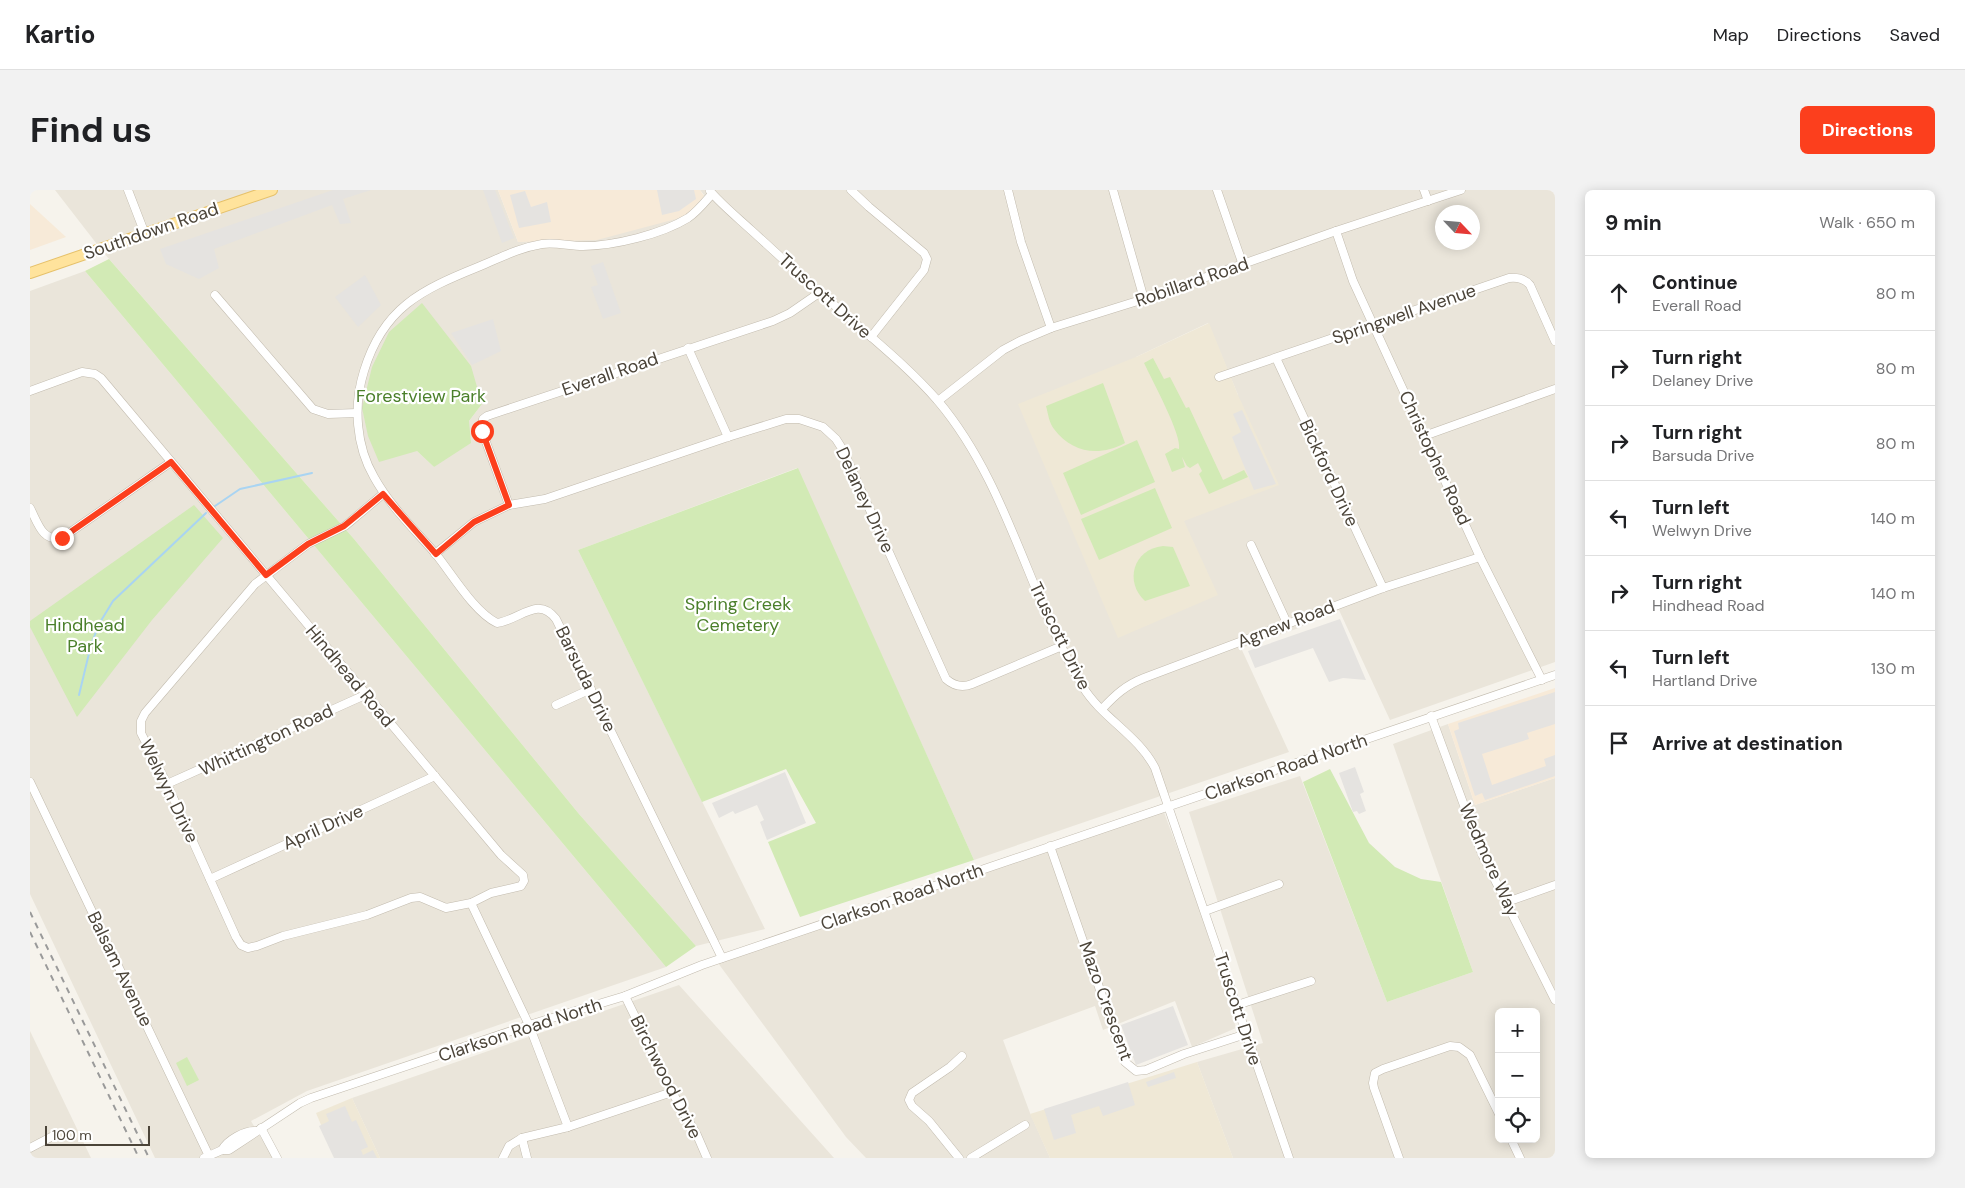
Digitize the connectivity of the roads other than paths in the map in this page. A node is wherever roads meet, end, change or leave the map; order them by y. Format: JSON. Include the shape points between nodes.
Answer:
{"nodes":[{"id":1,"x":128,"y":190,"type":"edge"},
{"id":2,"x":272,"y":190,"type":"edge"},
{"id":3,"x":851,"y":190,"type":"edge"},
{"id":4,"x":1008,"y":190,"type":"edge"},
{"id":5,"x":1113,"y":190,"type":"edge"},
{"id":6,"x":1217,"y":190,"type":"edge"},
{"id":7,"x":1424,"y":190,"type":"edge"},
{"id":8,"x":1461,"y":190,"type":"edge"},
{"id":9,"x":710,"y":192,"type":"edge"},
{"id":10,"x":1428,"y":201,"type":"junction"},
{"id":11,"x":1336,"y":231,"type":"junction"},
{"id":12,"x":145,"y":234,"type":"junction"},
{"id":13,"x":1243,"y":265,"type":"junction"},
{"id":14,"x":30,"y":273,"type":"edge"},
{"id":15,"x":819,"y":292,"type":"junction"},
{"id":16,"x":215,"y":295,"type":"dead end"},
{"id":17,"x":1144,"y":299,"type":"junction"},
{"id":18,"x":1374,"y":324,"type":"junction"},
{"id":19,"x":1051,"y":328,"type":"junction"},
{"id":20,"x":871,"y":338,"type":"junction"},
{"id":21,"x":1555,"y":340,"type":"edge"},
{"id":22,"x":688,"y":348,"type":"junction"},
{"id":23,"x":1276,"y":358,"type":"junction"},
{"id":24,"x":1219,"y":377,"type":"dead end"},
{"id":25,"x":1555,"y":389,"type":"edge"},
{"id":26,"x":30,"y":391,"type":"edge"},
{"id":27,"x":938,"y":401,"type":"junction"},
{"id":28,"x":357,"y":413,"type":"junction"},
{"id":29,"x":728,"y":436,"type":"junction"},
{"id":30,"x":1424,"y":436,"type":"junction"},
{"id":31,"x":171,"y":462,"type":"junction"},
{"id":32,"x":383,"y":494,"type":"junction"},
{"id":33,"x":509,"y":505,"type":"junction"},
{"id":34,"x":30,"y":508,"type":"edge"},
{"id":35,"x":1251,"y":545,"type":"dead end"},
{"id":36,"x":436,"y":554,"type":"junction"},
{"id":37,"x":1480,"y":557,"type":"junction"},
{"id":38,"x":266,"y":575,"type":"junction"},
{"id":39,"x":1383,"y":588,"type":"junction"},
{"id":40,"x":1287,"y":623,"type":"junction"},
{"id":41,"x":1062,"y":646,"type":"junction"},
{"id":42,"x":1555,"y":676,"type":"edge"},
{"id":43,"x":1542,"y":680,"type":"junction"},
{"id":44,"x":591,"y":689,"type":"junction"},
{"id":45,"x":365,"y":695,"type":"junction"},
{"id":46,"x":556,"y":705,"type":"dead end"},
{"id":47,"x":1102,"y":709,"type":"junction"},
{"id":48,"x":1431,"y":716,"type":"junction"},
{"id":49,"x":435,"y":776,"type":"junction"},
{"id":50,"x":30,"y":782,"type":"edge"},
{"id":51,"x":167,"y":784,"type":"junction"},
{"id":52,"x":1169,"y":807,"type":"junction"},
{"id":53,"x":1050,"y":846,"type":"junction"},
{"id":54,"x":210,"y":879,"type":"junction"},
{"id":55,"x":1279,"y":884,"type":"dead end"},
{"id":56,"x":1555,"y":886,"type":"edge"},
{"id":57,"x":471,"y":902,"type":"junction"},
{"id":58,"x":1507,"y":902,"type":"junction"},
{"id":59,"x":1205,"y":911,"type":"junction"},
{"id":60,"x":722,"y":958,"type":"junction"},
{"id":61,"x":1311,"y":981,"type":"dead end"},
{"id":62,"x":625,"y":996,"type":"junction"},
{"id":63,"x":1555,"y":1000,"type":"edge"},
{"id":64,"x":1237,"y":1005,"type":"junction"},
{"id":65,"x":529,"y":1025,"type":"junction"},
{"id":66,"x":1246,"y":1034,"type":"junction"},
{"id":67,"x":962,"y":1056,"type":"dead end"},
{"id":68,"x":672,"y":1092,"type":"junction"},
{"id":69,"x":1495,"y":1106,"type":"edge"},
{"id":70,"x":1025,"y":1125,"type":"dead end"},
{"id":71,"x":568,"y":1127,"type":"junction"},
{"id":72,"x":258,"y":1130,"type":"junction"},
{"id":73,"x":53,"y":1136,"type":"dead end"},
{"id":74,"x":522,"y":1138,"type":"junction"},
{"id":75,"x":1513,"y":1143,"type":"edge"},
{"id":76,"x":30,"y":1148,"type":"edge"},
{"id":77,"x":207,"y":1157,"type":"edge"},
{"id":78,"x":277,"y":1158,"type":"edge"},
{"id":79,"x":504,"y":1158,"type":"edge"},
{"id":80,"x":527,"y":1158,"type":"edge"},
{"id":81,"x":706,"y":1158,"type":"edge"},
{"id":82,"x":959,"y":1158,"type":"edge"},
{"id":83,"x":971,"y":1158,"type":"edge"},
{"id":84,"x":1288,"y":1158,"type":"edge"},
{"id":85,"x":1400,"y":1158,"type":"edge"},
{"id":86,"x":1520,"y":1158,"type":"edge"}],
"edges":[{"from":1,"to":12,"type":"street"},
{"from":2,"to":12,"type":"main road","name":"Southdown Road"},
{"from":3,"to":20,"type":"street","via":[[927,259],[924,270]]},
{"from":4,"to":19,"type":"street","via":[[1021,242]]},
{"from":5,"to":17,"type":"street"},
{"from":6,"to":13,"type":"street"},
{"from":7,"to":10,"type":"street"},
{"from":8,"to":10,"type":"street","name":"Robillard Road"},
{"from":9,"to":15,"type":"street","name":"Truscott Drive"},
{"from":9,"to":28,"type":"street","name":"Barsuda Drive","via":[[690,217],[663,230],[602,245],[545,244],[522,248],[422,292],[404,305],[376,339],[360,383]]},
{"from":10,"to":11,"type":"street","name":"Robillard Road"},
{"from":11,"to":13,"type":"street","name":"Robillard Road"},
{"from":11,"to":18,"type":"street","name":"Christopher Road","via":[[1353,281]]},
{"from":12,"to":14,"type":"main road","name":"Southdown Road"},
{"from":13,"to":17,"type":"street","name":"Robillard Road"},
{"from":15,"to":20,"type":"street","name":"Truscott Drive"},
{"from":15,"to":22,"type":"street","name":"Everall Road","via":[[773,321]]},
{"from":16,"to":28,"type":"street","via":[[313,409],[328,414]]},
{"from":17,"to":19,"type":"street","name":"Robillard Road"},
{"from":18,"to":21,"type":"street","name":"Springwell Avenue","via":[[1517,277],[1530,285]]},
{"from":18,"to":23,"type":"street","name":"Springwell Avenue"},
{"from":18,"to":30,"type":"street","name":"Christopher Road"},
{"from":19,"to":27,"type":"street","name":"Robillard Road","via":[[1003,350]]},
{"from":20,"to":27,"type":"street","name":"Truscott Drive"},
{"from":22,"to":29,"type":"street"},
{"from":22,"to":33,"type":"street","name":"Everall Road","via":[[483,419],[482,431]]},
{"from":23,"to":24,"type":"street","name":"Springwell Avenue"},
{"from":23,"to":39,"type":"street","name":"Bickford Drive"},
{"from":25,"to":30,"type":"street"},
{"from":26,"to":31,"type":"street","name":"Hindhead Road","via":[[82,372],[95,374]]},
{"from":27,"to":41,"type":"street","name":"Truscott Drive","via":[[981,462]]},
{"from":28,"to":32,"type":"street","name":"Barsuda Drive","via":[[362,452]]},
{"from":29,"to":33,"type":"street","name":"Delaney Drive","via":[[545,499]]},
{"from":29,"to":41,"type":"street","name":"Delaney Drive","via":[[799,419],[823,427],[836,439],[946,679],[951,683],[963,687]]},
{"from":30,"to":37,"type":"street","name":"Christopher Road"},
{"from":31,"to":34,"type":"street","via":[[56,540],[43,534]]},
{"from":31,"to":38,"type":"street","name":"Hindhead Road"},
{"from":32,"to":36,"type":"street","name":"Barsuda Drive"},
{"from":32,"to":38,"type":"street","name":"Welwyn Drive","via":[[344,526],[308,544]]},
{"from":33,"to":36,"type":"street","name":"Delaney Drive","via":[[474,522]]},
{"from":35,"to":40,"type":"street"},
{"from":36,"to":44,"type":"street","name":"Barsuda Drive","via":[[485,616],[497,623],[538,607],[552,613]]},
{"from":37,"to":39,"type":"street","name":"Agnew Road"},
{"from":37,"to":43,"type":"street","name":"Christopher Road"},
{"from":38,"to":45,"type":"street","name":"Hindhead Road"},
{"from":38,"to":51,"type":"street","name":"Welwyn Drive","via":[[145,713],[141,733]]},
{"from":39,"to":40,"type":"street","name":"Agnew Road"},
{"from":40,"to":47,"type":"street","name":"Agnew Road","via":[[1128,685]]},
{"from":41,"to":47,"type":"street","name":"Truscott Drive","via":[[1084,688]]},
{"from":42,"to":43,"type":"street","name":"Clarkson Road North"},
{"from":43,"to":48,"type":"street","name":"Clarkson Road North"},
{"from":44,"to":46,"type":"street"},
{"from":44,"to":60,"type":"street","name":"Barsuda Drive"},
{"from":45,"to":49,"type":"street","name":"Hindhead Road"},
{"from":45,"to":51,"type":"street","name":"Whittington Road"},
{"from":47,"to":52,"type":"street","name":"Truscott Drive","via":[[1149,756]]},
{"from":48,"to":52,"type":"street","name":"Clarkson Road North"},
{"from":48,"to":58,"type":"street","name":"Wedmore Way","via":[[1482,854]]},
{"from":49,"to":54,"type":"street","name":"April Drive"},
{"from":49,"to":57,"type":"street","name":"Hindhead Road","via":[[524,881],[521,886]]},
{"from":50,"to":77,"type":"street","name":"Balsam Avenue"},
{"from":51,"to":54,"type":"street","name":"Welwyn Drive"},
{"from":52,"to":53,"type":"street","name":"Clarkson Road North"},
{"from":52,"to":59,"type":"street","name":"Truscott Drive"},
{"from":53,"to":60,"type":"street","name":"Clarkson Road North"},
{"from":53,"to":66,"type":"street","name":"Mazo Crescent","via":[[1129,1067],[1136,1071],[1146,1070]]},
{"from":54,"to":57,"type":"street","name":"Welwyn Drive","via":[[236,937],[241,945],[248,948],[367,915],[411,898],[446,908]]},
{"from":55,"to":59,"type":"street"},
{"from":56,"to":58,"type":"street"},
{"from":57,"to":65,"type":"street"},
{"from":58,"to":63,"type":"street","name":"Wedmore Way"},
{"from":59,"to":64,"type":"street","name":"Truscott Drive"},
{"from":60,"to":62,"type":"street","name":"Clarkson Road North"},
{"from":61,"to":64,"type":"street"},
{"from":62,"to":65,"type":"street","name":"Clarkson Road North"},
{"from":62,"to":68,"type":"street","name":"Birchwood Drive"},
{"from":64,"to":66,"type":"street","name":"Truscott Drive"},
{"from":65,"to":71,"type":"street"},
{"from":65,"to":72,"type":"street","name":"Clarkson Road North","via":[[311,1098]]},
{"from":66,"to":84,"type":"street","name":"Truscott Drive"},
{"from":67,"to":82,"type":"street","via":[[912,1093],[910,1100]]},
{"from":68,"to":71,"type":"street"},
{"from":68,"to":81,"type":"street","name":"Birchwood Drive","via":[[697,1134]]},
{"from":69,"to":85,"type":"street","via":[[1470,1055],[1459,1047],[1450,1046],[1382,1068],[1375,1073],[1373,1083]]},
{"from":70,"to":83,"type":"street"},
{"from":71,"to":74,"type":"street"},
{"from":72,"to":77,"type":"street","name":"Clarkson Road North","via":[[225,1144],[222,1150]]},
{"from":72,"to":78,"type":"street"},
{"from":73,"to":76,"type":"street"},
{"from":74,"to":79,"type":"street","via":[[509,1146]]},
{"from":74,"to":80,"type":"street"},
{"from":75,"to":86,"type":"street"}]}
